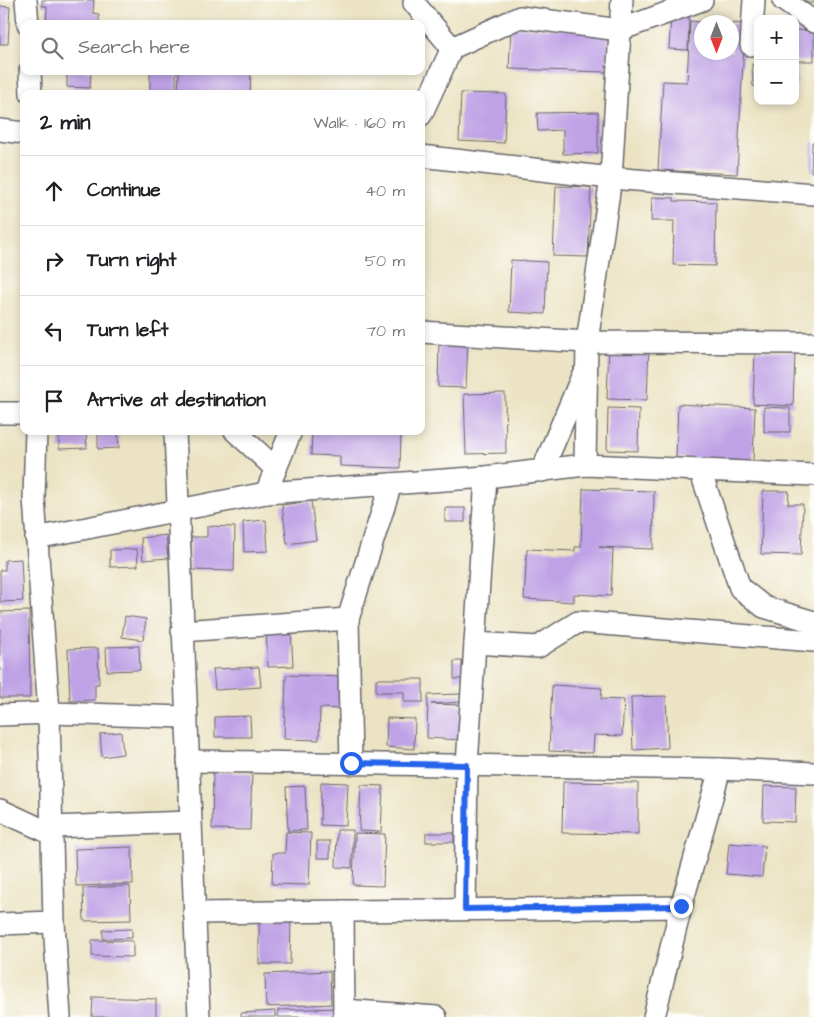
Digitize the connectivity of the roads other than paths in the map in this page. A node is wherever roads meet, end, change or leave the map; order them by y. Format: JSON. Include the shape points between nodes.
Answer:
{"nodes":[{"id":1,"x":26,"y":0,"type":"edge"},
{"id":2,"x":415,"y":0,"type":"edge"},
{"id":3,"x":622,"y":0,"type":"edge"},
{"id":4,"x":702,"y":0,"type":"edge"},
{"id":5,"x":754,"y":0,"type":"edge"},
{"id":6,"x":783,"y":0,"type":"edge"},
{"id":7,"x":28,"y":20,"type":"edge"},
{"id":8,"x":814,"y":22,"type":"edge"},
{"id":9,"x":620,"y":30,"type":"junction"},
{"id":10,"x":752,"y":45,"type":"dead end"},
{"id":11,"x":452,"y":48,"type":"junction"},
{"id":12,"x":30,"y":75,"type":"edge"},
{"id":13,"x":31,"y":90,"type":"edge"},
{"id":14,"x":425,"y":106,"type":"edge"},
{"id":15,"x":0,"y":130,"type":"edge"},
{"id":16,"x":20,"y":132,"type":"edge"},
{"id":17,"x":425,"y":156,"type":"edge"},
{"id":18,"x":611,"y":178,"type":"junction"},
{"id":19,"x":814,"y":194,"type":"edge"},
{"id":20,"x":425,"y":332,"type":"edge"},
{"id":21,"x":587,"y":342,"type":"junction"},
{"id":22,"x":814,"y":343,"type":"edge"},
{"id":23,"x":587,"y":364,"type":"junction"},
{"id":24,"x":20,"y":412,"type":"edge"},
{"id":25,"x":0,"y":413,"type":"edge"},
{"id":26,"x":36,"y":435,"type":"edge"},
{"id":27,"x":175,"y":435,"type":"edge"},
{"id":28,"x":239,"y":435,"type":"edge"},
{"id":29,"x":289,"y":435,"type":"edge"},
{"id":30,"x":585,"y":465,"type":"junction"},
{"id":31,"x":276,"y":469,"type":"junction"},
{"id":32,"x":542,"y":470,"type":"junction"},
{"id":33,"x":700,"y":470,"type":"junction"},
{"id":34,"x":814,"y":475,"type":"edge"},
{"id":35,"x":486,"y":477,"type":"junction"},
{"id":36,"x":391,"y":484,"type":"junction"},
{"id":37,"x":266,"y":493,"type":"junction"},
{"id":38,"x":177,"y":510,"type":"junction"},
{"id":39,"x":36,"y":538,"type":"junction"},
{"id":40,"x":348,"y":620,"type":"junction"},
{"id":41,"x":814,"y":622,"type":"edge"},
{"id":42,"x":182,"y":631,"type":"junction"},
{"id":43,"x":814,"y":641,"type":"edge"},
{"id":44,"x":475,"y":643,"type":"junction"},
{"id":45,"x":0,"y":714,"type":"edge"},
{"id":46,"x":49,"y":714,"type":"junction"},
{"id":47,"x":186,"y":717,"type":"junction"},
{"id":48,"x":188,"y":761,"type":"junction"},
{"id":49,"x":351,"y":763,"type":"junction"},
{"id":50,"x":467,"y":765,"type":"junction"},
{"id":51,"x":720,"y":769,"type":"junction"},
{"id":52,"x":814,"y":772,"type":"edge"},
{"id":53,"x":0,"y":810,"type":"edge"},
{"id":54,"x":190,"y":822,"type":"junction"},
{"id":55,"x":52,"y":831,"type":"junction"},
{"id":56,"x":681,"y":906,"type":"junction"},
{"id":57,"x":465,"y":909,"type":"junction"},
{"id":58,"x":343,"y":911,"type":"junction"},
{"id":59,"x":194,"y":913,"type":"junction"},
{"id":60,"x":54,"y":922,"type":"junction"},
{"id":61,"x":0,"y":924,"type":"edge"},
{"id":62,"x":344,"y":1013,"type":"edge"},
{"id":63,"x":60,"y":1017,"type":"edge"},
{"id":64,"x":199,"y":1017,"type":"edge"},
{"id":65,"x":436,"y":1017,"type":"edge"},
{"id":66,"x":654,"y":1017,"type":"edge"}],
"edges":[{"from":1,"to":7,"type":"street"},
{"from":2,"to":11,"type":"street","via":[[414,4]]},
{"from":3,"to":9,"type":"street"},
{"from":4,"to":9,"type":"street"},
{"from":5,"to":10,"type":"street"},
{"from":6,"to":8,"type":"street"},
{"from":9,"to":11,"type":"street","via":[[520,17]]},
{"from":9,"to":18,"type":"street"},
{"from":11,"to":14,"type":"street"},
{"from":12,"to":13,"type":"street"},
{"from":15,"to":16,"type":"street"},
{"from":17,"to":18,"type":"street"},
{"from":18,"to":19,"type":"street"},
{"from":18,"to":21,"type":"street"},
{"from":20,"to":21,"type":"street"},
{"from":21,"to":22,"type":"street"},
{"from":21,"to":23,"type":"street"},
{"from":23,"to":30,"type":"street"},
{"from":23,"to":32,"type":"street"},
{"from":24,"to":25,"type":"street"},
{"from":26,"to":39,"type":"street"},
{"from":27,"to":38,"type":"street"},
{"from":28,"to":31,"type":"street"},
{"from":29,"to":31,"type":"street"},
{"from":30,"to":32,"type":"street"},
{"from":30,"to":33,"type":"street"},
{"from":31,"to":37,"type":"street"},
{"from":32,"to":35,"type":"street"},
{"from":33,"to":34,"type":"street"},
{"from":33,"to":41,"type":"street","via":[[740,588],[764,607]]},
{"from":35,"to":36,"type":"street"},
{"from":35,"to":44,"type":"street"},
{"from":36,"to":37,"type":"street"},
{"from":36,"to":40,"type":"street"},
{"from":37,"to":38,"type":"street"},
{"from":38,"to":39,"type":"street"},
{"from":38,"to":42,"type":"street"},
{"from":39,"to":46,"type":"street"},
{"from":40,"to":42,"type":"street"},
{"from":40,"to":49,"type":"street"},
{"from":42,"to":47,"type":"street"},
{"from":43,"to":44,"type":"street","via":[[578,622],[538,647]]},
{"from":44,"to":50,"type":"street"},
{"from":45,"to":46,"type":"street"},
{"from":46,"to":47,"type":"street"},
{"from":46,"to":55,"type":"street"},
{"from":47,"to":48,"type":"street"},
{"from":48,"to":49,"type":"street"},
{"from":48,"to":54,"type":"street"},
{"from":49,"to":50,"type":"street"},
{"from":50,"to":51,"type":"street"},
{"from":50,"to":57,"type":"street"},
{"from":51,"to":52,"type":"street"},
{"from":51,"to":56,"type":"street"},
{"from":53,"to":55,"type":"street"},
{"from":54,"to":55,"type":"street"},
{"from":54,"to":59,"type":"street"},
{"from":55,"to":60,"type":"street"},
{"from":56,"to":57,"type":"street"},
{"from":56,"to":66,"type":"street"},
{"from":57,"to":58,"type":"street"},
{"from":58,"to":59,"type":"street"},
{"from":58,"to":62,"type":"street"},
{"from":59,"to":64,"type":"street"},
{"from":60,"to":61,"type":"street"},
{"from":60,"to":63,"type":"street"},
{"from":62,"to":65,"type":"street"}]}
